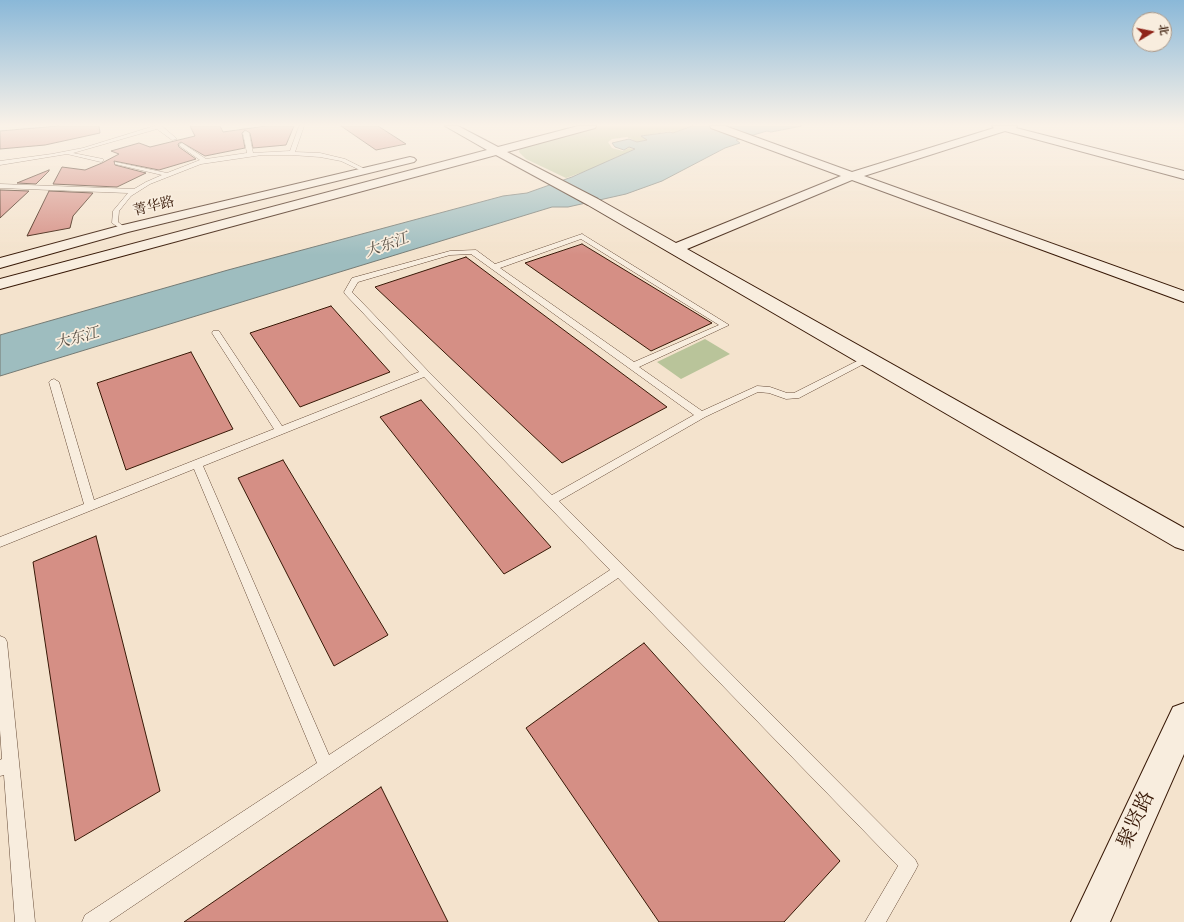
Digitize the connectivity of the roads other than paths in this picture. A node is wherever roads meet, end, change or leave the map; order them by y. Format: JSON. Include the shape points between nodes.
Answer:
{"nodes":[{"id":1,"x":143,"y":169,"type":"edge"},
{"id":2,"x":183,"y":169,"type":"edge"},
{"id":3,"x":362,"y":169,"type":"edge"},
{"id":4,"x":374,"y":169,"type":"edge"},
{"id":5,"x":433,"y":169,"type":"edge"},
{"id":6,"x":530,"y":169,"type":"edge"},
{"id":7,"x":833,"y":169,"type":"edge"},
{"id":8,"x":874,"y":169,"type":"edge"},
{"id":9,"x":1162,"y":169,"type":"edge"},
{"id":10,"x":366,"y":171,"type":"junction"},
{"id":11,"x":168,"y":175,"type":"junction"},
{"id":12,"x":1184,"y":175,"type":"edge"},
{"id":13,"x":852,"y":176,"type":"junction"},
{"id":14,"x":0,"y":186,"type":"edge"},
{"id":15,"x":136,"y":191,"type":"junction"},
{"id":16,"x":124,"y":229,"type":"junction"},
{"id":17,"x":675,"y":249,"type":"junction"},
{"id":18,"x":0,"y":263,"type":"edge"},
{"id":19,"x":495,"y":267,"type":"junction"},
{"id":20,"x":0,"y":284,"type":"edge"},
{"id":21,"x":1184,"y":297,"type":"edge"},
{"id":22,"x":216,"y":333,"type":"dead end"},
{"id":23,"x":868,"y":360,"type":"junction"},
{"id":24,"x":633,"y":366,"type":"junction"},
{"id":25,"x":425,"y":373,"type":"junction"},
{"id":26,"x":54,"y":382,"type":"dead end"},
{"id":27,"x":701,"y":415,"type":"junction"},
{"id":28,"x":280,"y":431,"type":"junction"},
{"id":29,"x":197,"y":464,"type":"junction"},
{"id":30,"x":550,"y":501,"type":"junction"},
{"id":31,"x":90,"y":506,"type":"junction"},
{"id":32,"x":1184,"y":540,"type":"edge"},
{"id":33,"x":0,"y":542,"type":"edge"},
{"id":34,"x":620,"y":571,"type":"junction"},
{"id":35,"x":0,"y":642,"type":"edge"},
{"id":36,"x":1184,"y":718,"type":"edge"},
{"id":37,"x":4,"y":725,"type":"edge"},
{"id":38,"x":6,"y":765,"type":"edge"},
{"id":39,"x":326,"y":766,"type":"junction"},
{"id":40,"x":25,"y":922,"type":"edge"},
{"id":41,"x":92,"y":922,"type":"edge"},
{"id":42,"x":875,"y":922,"type":"edge"},
{"id":43,"x":1090,"y":922,"type":"edge"}],
"edges":[{"from":1,"to":11,"type":"lane"},
{"from":2,"to":11,"type":"lane"},
{"from":3,"to":10,"type":"lane"},
{"from":4,"to":10,"type":"street","name":"菁华路"},
{"from":5,"to":20,"type":"street"},
{"from":6,"to":17,"type":"street"},
{"from":7,"to":13,"type":"street"},
{"from":8,"to":13,"type":"street"},
{"from":9,"to":12,"type":"street"},
{"from":10,"to":16,"type":"street","name":"菁华路"},
{"from":11,"to":15,"type":"lane"},
{"from":13,"to":17,"type":"street"},
{"from":13,"to":21,"type":"street"},
{"from":14,"to":15,"type":"lane"},
{"from":15,"to":16,"type":"lane","via":[[129,195],[116,211],[115,223]]},
{"from":16,"to":18,"type":"street","name":"菁华路"},
{"from":17,"to":23,"type":"street"},
{"from":19,"to":24,"type":"lane"},
{"from":19,"to":24,"type":"lane","via":[[582,236],[725,325]]},
{"from":19,"to":25,"type":"lane","via":[[473,252],[450,253],[355,280],[348,292]]},
{"from":22,"to":28,"type":"lane"},
{"from":23,"to":27,"type":"lane","via":[[796,396],[757,389]]},
{"from":23,"to":32,"type":"street"},
{"from":24,"to":27,"type":"lane"},
{"from":25,"to":28,"type":"lane"},
{"from":25,"to":30,"type":"lane"},
{"from":26,"to":31,"type":"lane"},
{"from":27,"to":30,"type":"lane"},
{"from":28,"to":29,"type":"lane"},
{"from":29,"to":31,"type":"lane"},
{"from":29,"to":39,"type":"lane"},
{"from":30,"to":34,"type":"lane"},
{"from":31,"to":33,"type":"lane"},
{"from":34,"to":39,"type":"lane"},
{"from":34,"to":42,"type":"lane","via":[[909,865]]},
{"from":35,"to":37,"type":"lane"},
{"from":36,"to":43,"type":"street","name":"聚贤路"},
{"from":37,"to":38,"type":"lane"},
{"from":38,"to":40,"type":"lane"},
{"from":39,"to":41,"type":"lane"}]}
